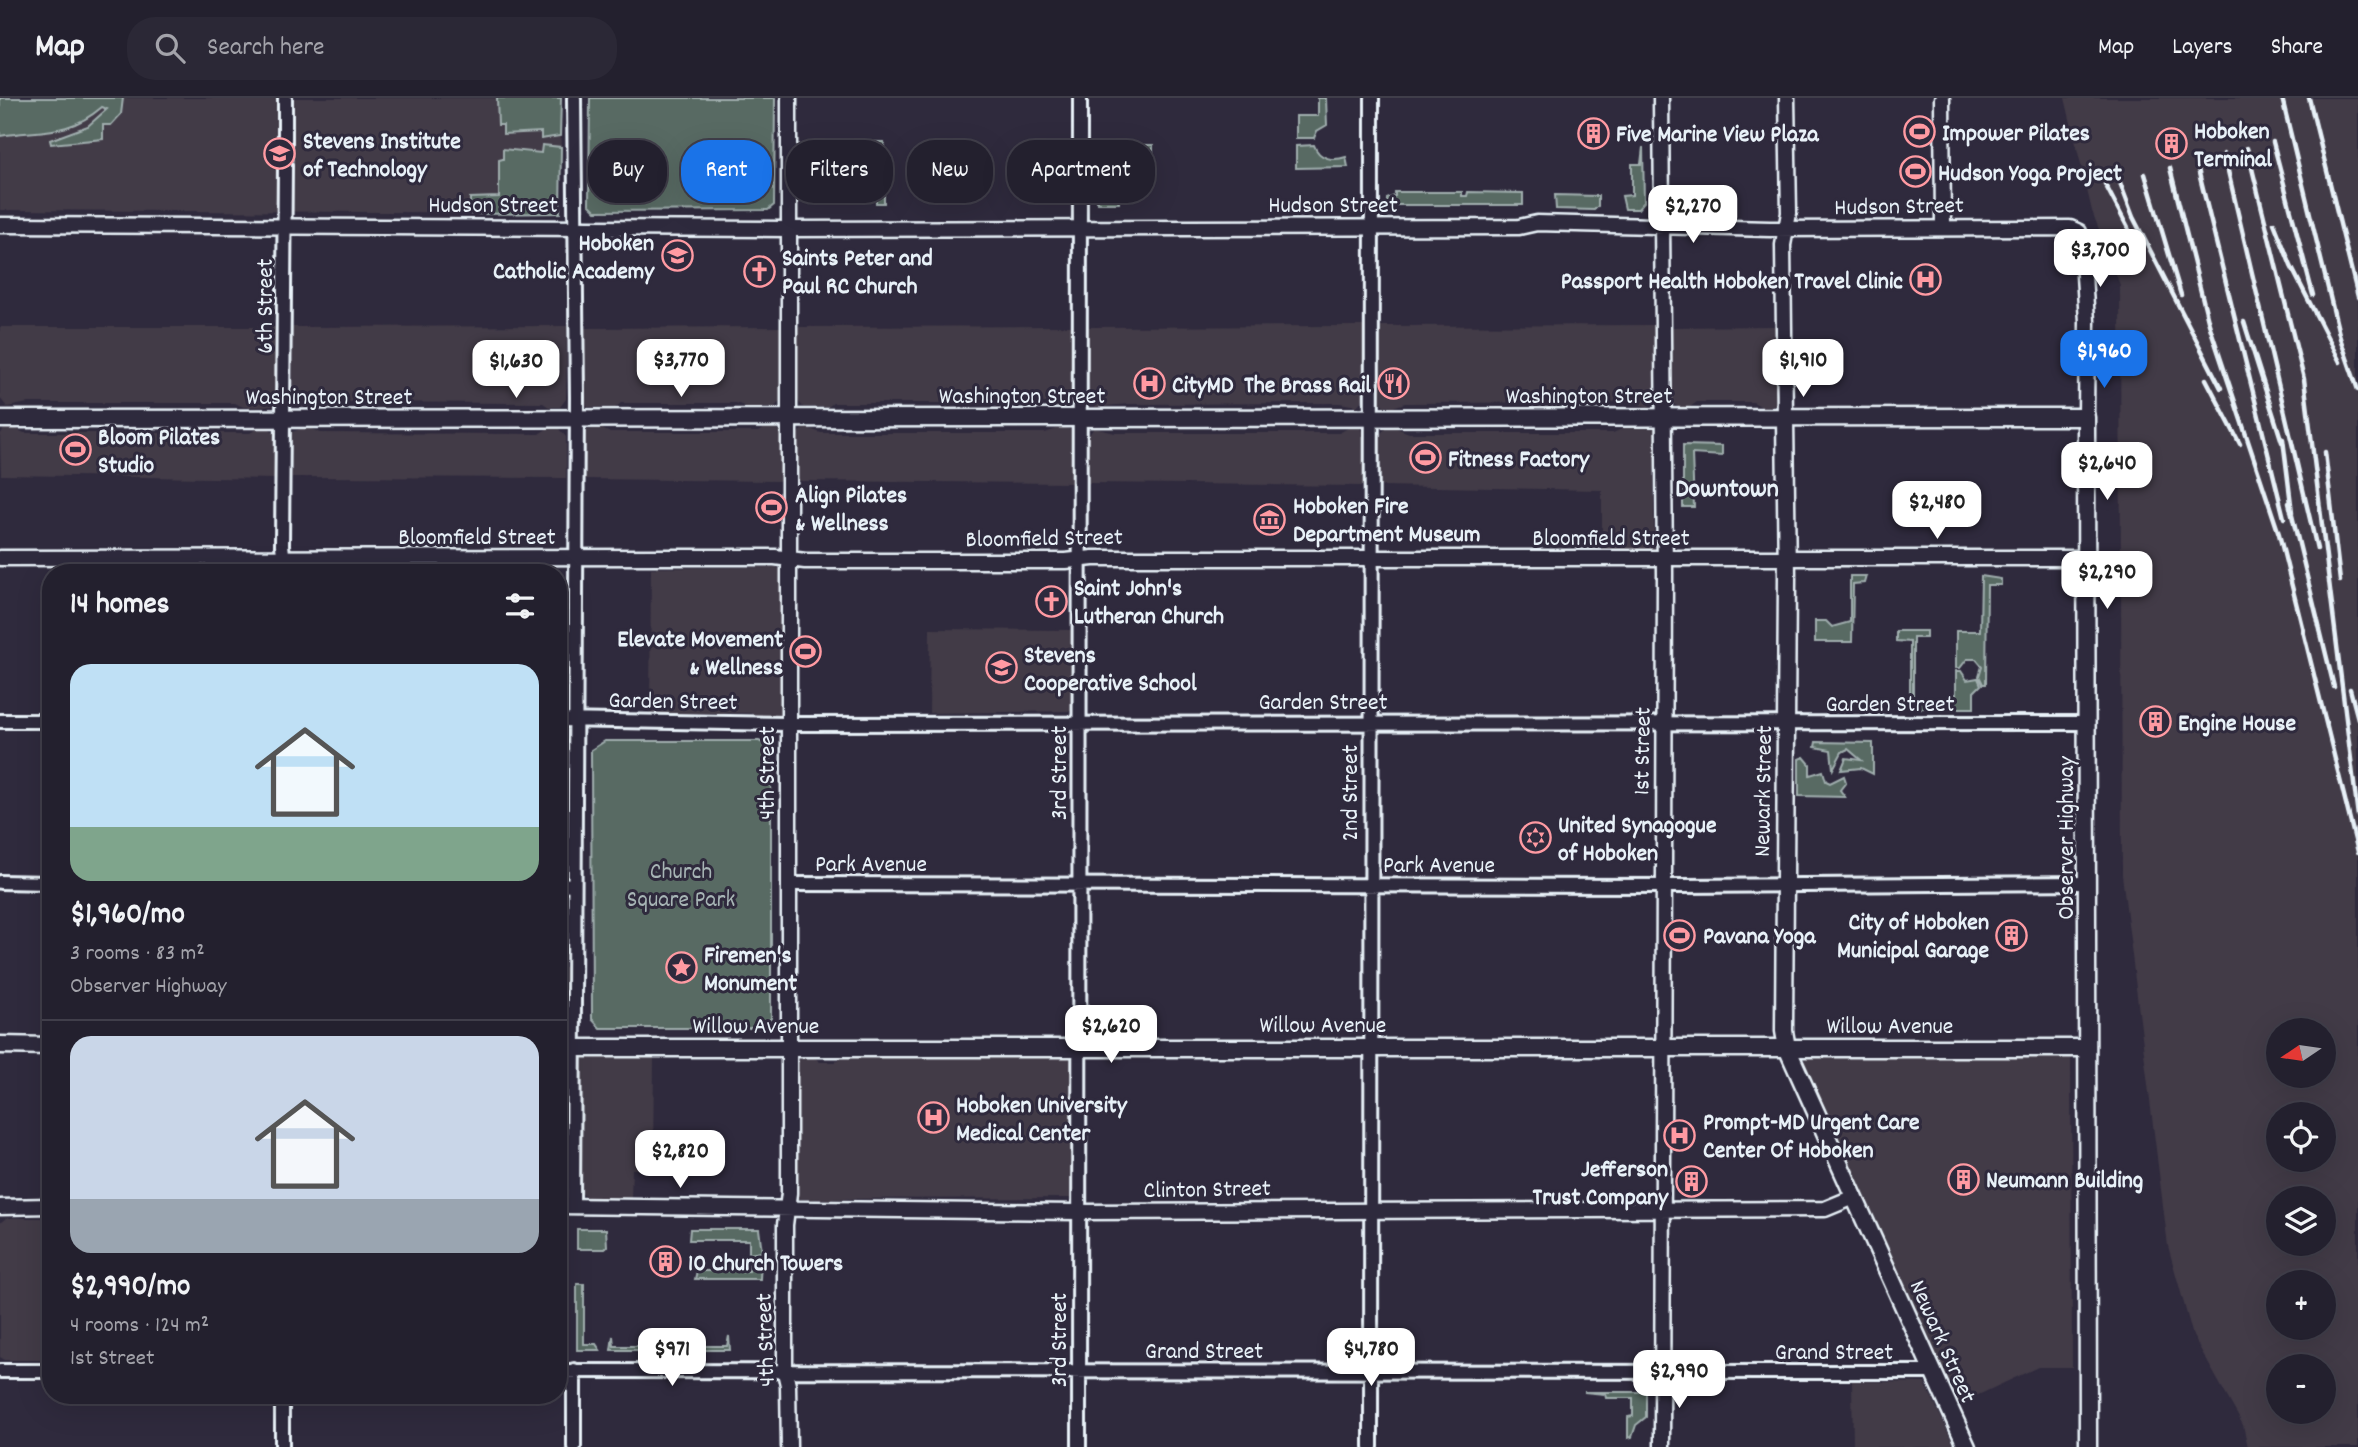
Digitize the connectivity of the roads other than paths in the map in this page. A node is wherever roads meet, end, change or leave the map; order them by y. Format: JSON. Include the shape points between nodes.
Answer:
{"nodes":[{"id":1,"x":285,"y":98,"type":"edge"},
{"id":2,"x":574,"y":98,"type":"edge"},
{"id":3,"x":789,"y":98,"type":"edge"},
{"id":4,"x":1080,"y":98,"type":"edge"},
{"id":5,"x":1372,"y":98,"type":"edge"},
{"id":6,"x":1661,"y":98,"type":"edge"},
{"id":7,"x":1787,"y":98,"type":"edge"},
{"id":8,"x":1942,"y":98,"type":"edge"},
{"id":9,"x":0,"y":225,"type":"edge"},
{"id":10,"x":1081,"y":226,"type":"junction"},
{"id":11,"x":284,"y":227,"type":"junction"},
{"id":12,"x":576,"y":227,"type":"junction"},
{"id":13,"x":1371,"y":227,"type":"junction"},
{"id":14,"x":1662,"y":227,"type":"junction"},
{"id":15,"x":1943,"y":227,"type":"junction"},
{"id":16,"x":789,"y":229,"type":"junction"},
{"id":17,"x":1785,"y":229,"type":"junction"},
{"id":18,"x":2076,"y":230,"type":"joint"},
{"id":19,"x":1081,"y":417,"type":"junction"},
{"id":20,"x":1371,"y":417,"type":"junction"},
{"id":21,"x":2086,"y":417,"type":"junction"},
{"id":22,"x":577,"y":418,"type":"junction"},
{"id":23,"x":788,"y":418,"type":"junction"},
{"id":24,"x":1665,"y":418,"type":"junction"},
{"id":25,"x":1785,"y":418,"type":"junction"},
{"id":26,"x":0,"y":419,"type":"edge"},
{"id":27,"x":284,"y":419,"type":"junction"},
{"id":28,"x":0,"y":558,"type":"edge"},
{"id":29,"x":2088,"y":558,"type":"junction"},
{"id":30,"x":576,"y":559,"type":"junction"},
{"id":31,"x":789,"y":559,"type":"junction"},
{"id":32,"x":1080,"y":559,"type":"junction"},
{"id":33,"x":1371,"y":559,"type":"junction"},
{"id":34,"x":1786,"y":559,"type":"junction"},
{"id":35,"x":1665,"y":561,"type":"junction"},
{"id":36,"x":243,"y":564,"type":"edge"},
{"id":37,"x":284,"y":564,"type":"edge"},
{"id":38,"x":333,"y":564,"type":"edge"},
{"id":39,"x":567,"y":720,"type":"edge"},
{"id":40,"x":573,"y":720,"type":"junction"},
{"id":41,"x":0,"y":721,"type":"edge"},
{"id":42,"x":42,"y":721,"type":"edge"},
{"id":43,"x":1079,"y":722,"type":"junction"},
{"id":44,"x":1370,"y":723,"type":"junction"},
{"id":45,"x":1664,"y":723,"type":"junction"},
{"id":46,"x":1786,"y":723,"type":"junction"},
{"id":47,"x":2088,"y":723,"type":"junction"},
{"id":48,"x":788,"y":724,"type":"junction"},
{"id":49,"x":0,"y":882,"type":"edge"},
{"id":50,"x":42,"y":883,"type":"edge"},
{"id":51,"x":2088,"y":883,"type":"junction"},
{"id":52,"x":567,"y":884,"type":"edge"},
{"id":53,"x":573,"y":884,"type":"junction"},
{"id":54,"x":789,"y":884,"type":"junction"},
{"id":55,"x":1080,"y":884,"type":"junction"},
{"id":56,"x":1370,"y":884,"type":"junction"},
{"id":57,"x":1663,"y":886,"type":"junction"},
{"id":58,"x":1783,"y":886,"type":"junction"},
{"id":59,"x":567,"y":1025,"type":"edge"},
{"id":60,"x":0,"y":1045,"type":"edge"},
{"id":61,"x":42,"y":1046,"type":"edge"},
{"id":62,"x":788,"y":1047,"type":"junction"},
{"id":63,"x":1080,"y":1047,"type":"junction"},
{"id":64,"x":1372,"y":1047,"type":"junction"},
{"id":65,"x":567,"y":1048,"type":"edge"},
{"id":66,"x":1664,"y":1048,"type":"junction"},
{"id":67,"x":1787,"y":1048,"type":"junction"},
{"id":68,"x":2087,"y":1048,"type":"junction"},
{"id":69,"x":1854,"y":1197,"type":"junction"},
{"id":70,"x":42,"y":1206,"type":"edge"},
{"id":71,"x":567,"y":1206,"type":"edge"},
{"id":72,"x":0,"y":1207,"type":"edge"},
{"id":73,"x":1662,"y":1208,"type":"junction"},
{"id":74,"x":786,"y":1209,"type":"junction"},
{"id":75,"x":1370,"y":1209,"type":"junction"},
{"id":76,"x":1078,"y":1212,"type":"junction"},
{"id":77,"x":567,"y":1370,"type":"edge"},
{"id":78,"x":574,"y":1370,"type":"junction"},
{"id":79,"x":0,"y":1371,"type":"edge"},
{"id":80,"x":42,"y":1371,"type":"edge"},
{"id":81,"x":1371,"y":1371,"type":"junction"},
{"id":82,"x":785,"y":1372,"type":"junction"},
{"id":83,"x":1079,"y":1372,"type":"junction"},
{"id":84,"x":1934,"y":1372,"type":"junction"},
{"id":85,"x":1662,"y":1373,"type":"junction"},
{"id":86,"x":282,"y":1404,"type":"edge"},
{"id":87,"x":282,"y":1447,"type":"edge"},
{"id":88,"x":574,"y":1447,"type":"edge"},
{"id":89,"x":789,"y":1447,"type":"edge"},
{"id":90,"x":1079,"y":1447,"type":"edge"},
{"id":91,"x":1371,"y":1447,"type":"edge"},
{"id":92,"x":1662,"y":1447,"type":"edge"},
{"id":93,"x":1967,"y":1447,"type":"edge"},
{"id":94,"x":2088,"y":1447,"type":"edge"}],
"edges":[{"from":1,"to":11,"type":"street","name":"6th Street"},
{"from":2,"to":12,"type":"street"},
{"from":3,"to":16,"type":"street","name":"4th Street"},
{"from":4,"to":10,"type":"street","name":"3rd Street"},
{"from":5,"to":13,"type":"street","name":"2nd Street"},
{"from":6,"to":14,"type":"street","name":"1st Street"},
{"from":7,"to":17,"type":"street","name":"Newark Street","via":[[1789,213]]},
{"from":8,"to":15,"type":"street"},
{"from":9,"to":11,"type":"street","name":"Hudson Street"},
{"from":10,"to":13,"type":"street","name":"Hudson Street"},
{"from":10,"to":16,"type":"street","name":"Hudson Street"},
{"from":10,"to":19,"type":"street","name":"3rd Street"},
{"from":11,"to":12,"type":"street","name":"Hudson Street"},
{"from":11,"to":27,"type":"street","name":"6th Street"},
{"from":12,"to":16,"type":"street","name":"Hudson Street"},
{"from":12,"to":22,"type":"street"},
{"from":13,"to":14,"type":"street","name":"Hudson Street","via":[[1519,227],[1536,223]]},
{"from":13,"to":20,"type":"street","name":"2nd Street"},
{"from":14,"to":17,"type":"street","name":"Hudson Street"},
{"from":14,"to":24,"type":"street","name":"1st Street"},
{"from":15,"to":17,"type":"street","name":"Hudson Street"},
{"from":15,"to":18,"type":"street","name":"Hudson Street"},
{"from":16,"to":23,"type":"street","name":"4th Street"},
{"from":17,"to":25,"type":"street","name":"Newark Street"},
{"from":18,"to":21,"type":"street","name":"Observer Highway","via":[[2082,245],[2087,321]]},
{"from":19,"to":20,"type":"main road","name":"Washington Street"},
{"from":19,"to":23,"type":"main road","name":"Washington Street"},
{"from":19,"to":32,"type":"street","name":"3rd Street"},
{"from":20,"to":24,"type":"main road","name":"Washington Street"},
{"from":20,"to":33,"type":"street","name":"2nd Street"},
{"from":21,"to":25,"type":"main road","name":"Washington Street"},
{"from":21,"to":29,"type":"main road","name":"Observer Highway"},
{"from":22,"to":23,"type":"main road","name":"Washington Street"},
{"from":22,"to":27,"type":"main road","name":"Washington Street"},
{"from":22,"to":30,"type":"street"},
{"from":23,"to":31,"type":"street","name":"4th Street"},
{"from":24,"to":25,"type":"main road","name":"Washington Street"},
{"from":24,"to":35,"type":"street","name":"1st Street"},
{"from":25,"to":34,"type":"main road","name":"Newark Street"},
{"from":26,"to":27,"type":"main road","name":"Washington Street"},
{"from":27,"to":37,"type":"street","name":"6th Street"},
{"from":28,"to":36,"type":"street","name":"Bloomfield Street"},
{"from":29,"to":34,"type":"street","name":"Bloomfield Street"},
{"from":29,"to":47,"type":"main road","name":"Observer Highway"},
{"from":30,"to":31,"type":"street","name":"Bloomfield Street"},
{"from":30,"to":38,"type":"street","name":"Bloomfield Street"},
{"from":30,"to":40,"type":"street"},
{"from":31,"to":32,"type":"street","name":"Bloomfield Street"},
{"from":31,"to":48,"type":"street","name":"4th Street"},
{"from":32,"to":33,"type":"street","name":"Bloomfield Street"},
{"from":32,"to":43,"type":"street","name":"3rd Street"},
{"from":33,"to":35,"type":"street","name":"Bloomfield Street"},
{"from":33,"to":44,"type":"street","name":"2nd Street"},
{"from":34,"to":35,"type":"street","name":"Bloomfield Street"},
{"from":34,"to":46,"type":"main road","name":"Newark Street"},
{"from":35,"to":45,"type":"street","name":"1st Street"},
{"from":39,"to":40,"type":"street","name":"Garden Street"},
{"from":40,"to":48,"type":"street","name":"Garden Street"},
{"from":40,"to":53,"type":"street"},
{"from":41,"to":42,"type":"street"},
{"from":43,"to":44,"type":"street","name":"Garden Street"},
{"from":43,"to":48,"type":"street","name":"Garden Street"},
{"from":43,"to":55,"type":"street","name":"3rd Street"},
{"from":44,"to":45,"type":"street","name":"Garden Street"},
{"from":44,"to":56,"type":"street","name":"2nd Street"},
{"from":45,"to":46,"type":"street","name":"Garden Street"},
{"from":45,"to":57,"type":"street","name":"1st Street"},
{"from":46,"to":47,"type":"street","name":"Garden Street"},
{"from":46,"to":58,"type":"main road","name":"Newark Street"},
{"from":47,"to":51,"type":"main road","name":"Observer Highway"},
{"from":48,"to":54,"type":"street","name":"4th Street"},
{"from":49,"to":50,"type":"street"},
{"from":51,"to":58,"type":"street","name":"Park Avenue"},
{"from":51,"to":68,"type":"main road","name":"Observer Highway"},
{"from":52,"to":53,"type":"street"},
{"from":53,"to":59,"type":"street"},
{"from":54,"to":55,"type":"street","name":"Park Avenue"},
{"from":54,"to":62,"type":"street","name":"4th Street"},
{"from":55,"to":56,"type":"street","name":"Park Avenue"},
{"from":55,"to":63,"type":"street","name":"3rd Street"},
{"from":56,"to":57,"type":"street","name":"Park Avenue"},
{"from":56,"to":64,"type":"street","name":"2nd Street"},
{"from":57,"to":58,"type":"street","name":"Park Avenue"},
{"from":57,"to":66,"type":"street","name":"1st Street"},
{"from":58,"to":67,"type":"main road","name":"Newark Street"},
{"from":60,"to":61,"type":"main road"},
{"from":62,"to":63,"type":"main road","name":"Willow Avenue"},
{"from":62,"to":65,"type":"main road","name":"Willow Avenue"},
{"from":62,"to":74,"type":"street","name":"4th Street"},
{"from":63,"to":64,"type":"main road","name":"Willow Avenue"},
{"from":63,"to":76,"type":"street","name":"3rd Street"},
{"from":64,"to":66,"type":"main road","name":"Willow Avenue"},
{"from":64,"to":75,"type":"street","name":"2nd Street"},
{"from":66,"to":67,"type":"main road","name":"Willow Avenue"},
{"from":66,"to":73,"type":"street","name":"1st Street"},
{"from":67,"to":68,"type":"main road","name":"Willow Avenue"},
{"from":67,"to":69,"type":"main road","name":"Newark Street"},
{"from":68,"to":94,"type":"main road","name":"Observer Highway"},
{"from":69,"to":73,"type":"street","name":"Clinton Street","via":[[1825,1209]]},
{"from":69,"to":84,"type":"main road","name":"Newark Street"},
{"from":70,"to":72,"type":"street"},
{"from":71,"to":74,"type":"street","name":"Clinton Street"},
{"from":73,"to":75,"type":"street","name":"Clinton Street"},
{"from":73,"to":85,"type":"street","name":"1st Street"},
{"from":74,"to":76,"type":"street","name":"Clinton Street"},
{"from":74,"to":82,"type":"street","name":"4th Street"},
{"from":75,"to":76,"type":"street","name":"Clinton Street"},
{"from":75,"to":81,"type":"street","name":"2nd Street"},
{"from":76,"to":83,"type":"street","name":"3rd Street"},
{"from":77,"to":78,"type":"street","name":"Grand Street"},
{"from":78,"to":82,"type":"street","name":"Grand Street"},
{"from":78,"to":88,"type":"street"},
{"from":79,"to":80,"type":"street"},
{"from":81,"to":83,"type":"street","name":"Grand Street"},
{"from":81,"to":85,"type":"street","name":"Grand Street"},
{"from":81,"to":91,"type":"street","name":"2nd Street"},
{"from":82,"to":83,"type":"street","name":"Grand Street"},
{"from":82,"to":89,"type":"street","name":"4th Street"},
{"from":83,"to":90,"type":"street","name":"3rd Street"},
{"from":84,"to":85,"type":"street","name":"Grand Street"},
{"from":84,"to":93,"type":"main road","name":"Newark Street"},
{"from":85,"to":92,"type":"street","name":"1st Street"},
{"from":86,"to":87,"type":"street"}]}
